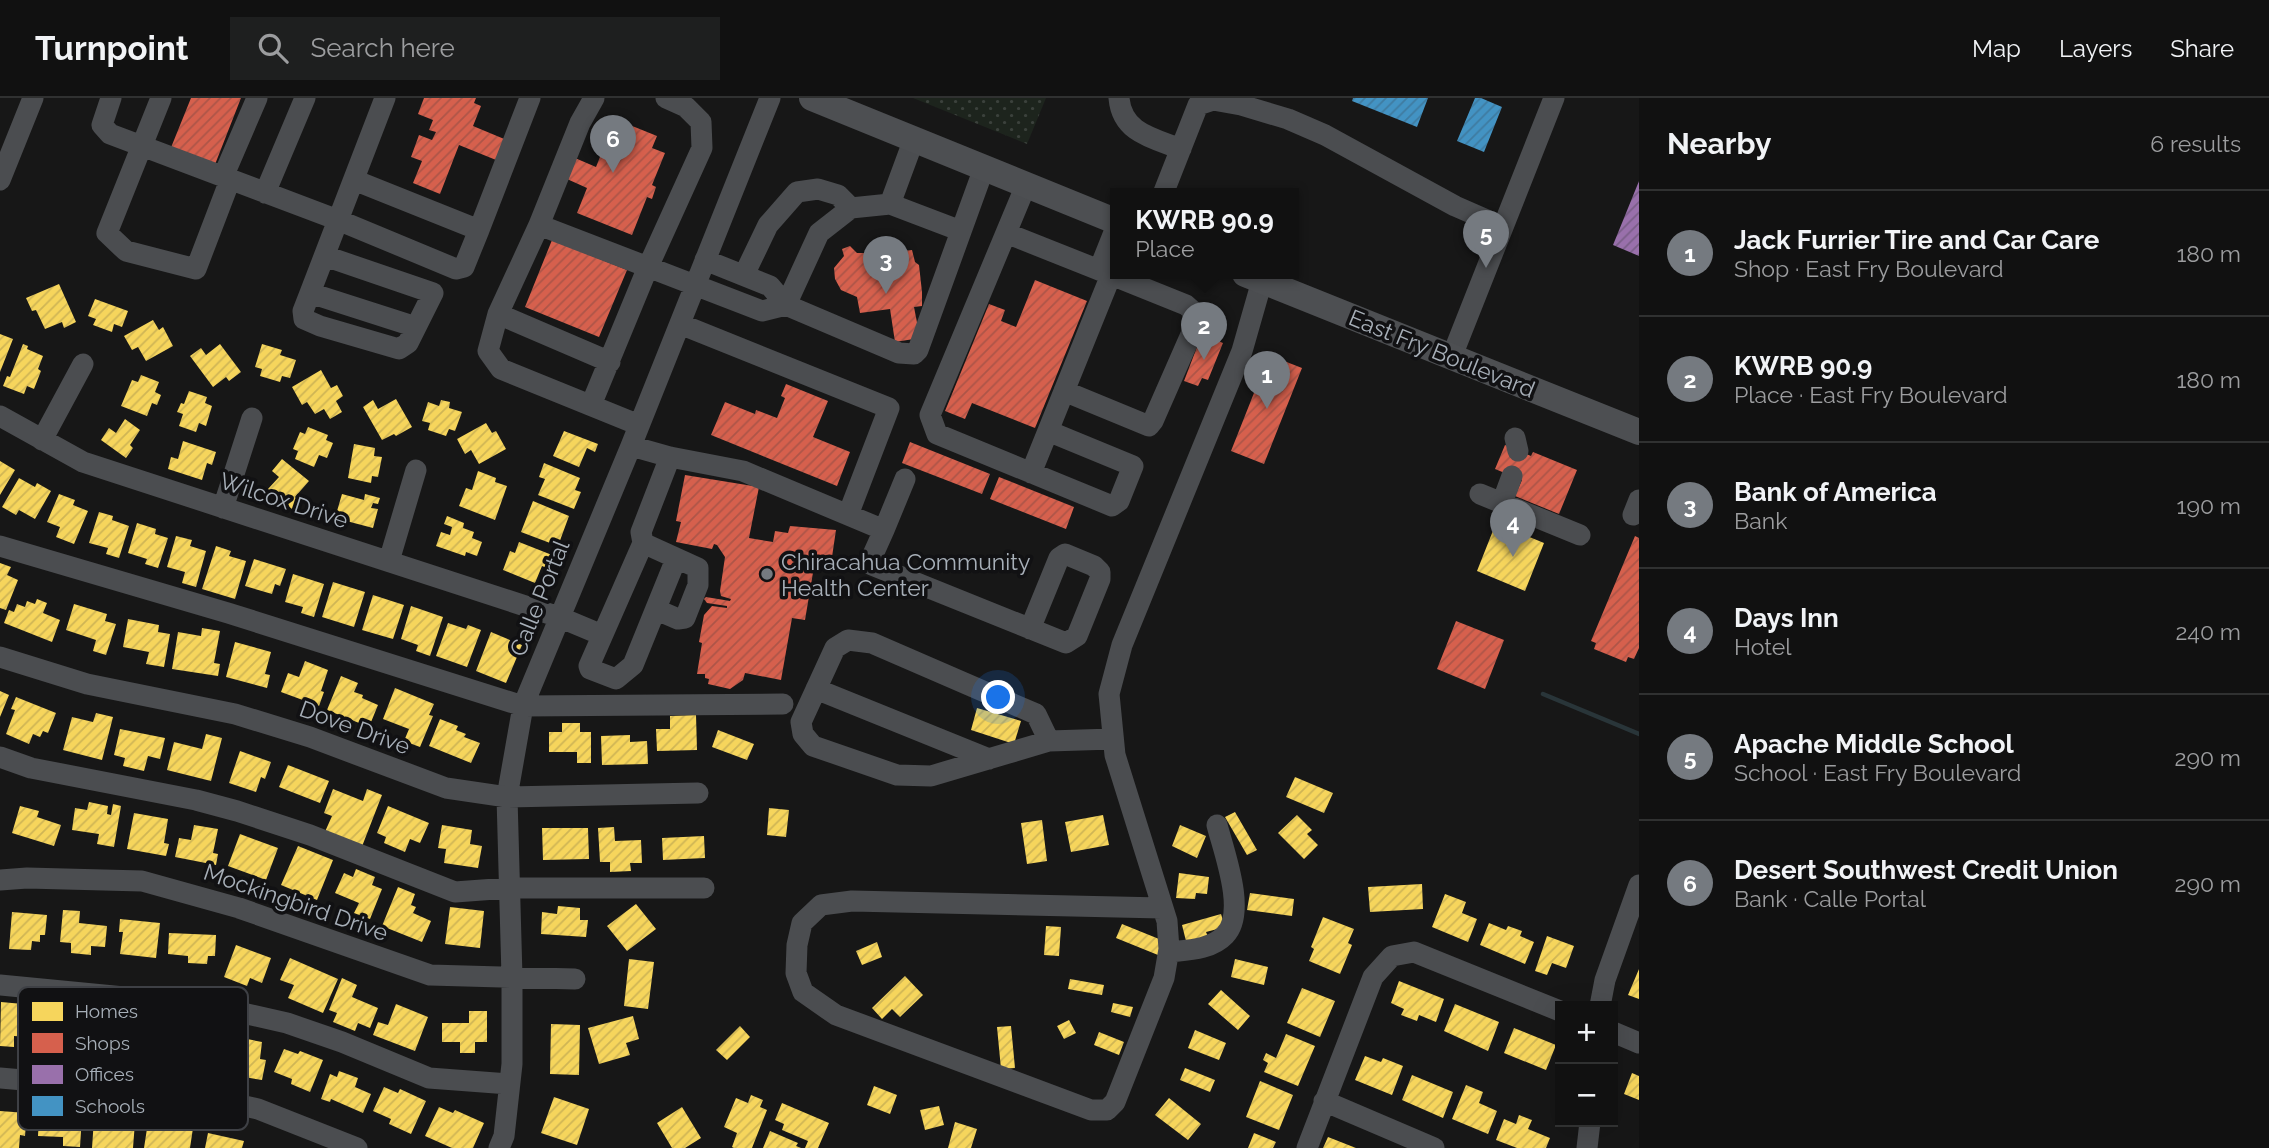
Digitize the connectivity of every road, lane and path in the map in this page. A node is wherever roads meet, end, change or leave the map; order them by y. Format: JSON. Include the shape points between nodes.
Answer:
{"nodes":[{"id":1,"x":33,"y":98,"type":"edge"},
{"id":2,"x":111,"y":98,"type":"edge"},
{"id":3,"x":161,"y":98,"type":"edge"},
{"id":4,"x":257,"y":98,"type":"edge"},
{"id":5,"x":305,"y":98,"type":"edge"},
{"id":6,"x":386,"y":98,"type":"edge"},
{"id":7,"x":530,"y":98,"type":"edge"},
{"id":8,"x":594,"y":98,"type":"edge"},
{"id":9,"x":666,"y":98,"type":"edge"},
{"id":10,"x":770,"y":98,"type":"edge"},
{"id":11,"x":812,"y":98,"type":"edge"},
{"id":12,"x":1119,"y":98,"type":"edge"},
{"id":13,"x":1554,"y":98,"type":"edge"},
{"id":14,"x":914,"y":139,"type":"junction"},
{"id":15,"x":142,"y":146,"type":"junction"},
{"id":16,"x":1181,"y":149,"type":"junction"},
{"id":17,"x":984,"y":168,"type":"junction"},
{"id":18,"x":227,"y":178,"type":"junction"},
{"id":19,"x":0,"y":180,"type":"edge"},
{"id":20,"x":354,"y":180,"type":"junction"},
{"id":21,"x":1026,"y":185,"type":"junction"},
{"id":22,"x":1165,"y":188,"type":"edge"},
{"id":23,"x":265,"y":193,"type":"junction"},
{"id":24,"x":890,"y":204,"type":"junction"},
{"id":25,"x":851,"y":208,"type":"junction"},
{"id":26,"x":1110,"y":219,"type":"edge"},
{"id":27,"x":338,"y":220,"type":"junction"},
{"id":28,"x":539,"y":225,"type":"junction"},
{"id":29,"x":1503,"y":228,"type":"junction"},
{"id":30,"x":479,"y":230,"type":"junction"},
{"id":31,"x":961,"y":231,"type":"junction"},
{"id":32,"x":1006,"y":233,"type":"junction"},
{"id":33,"x":1110,"y":251,"type":"edge"},
{"id":34,"x":325,"y":256,"type":"junction"},
{"id":35,"x":705,"y":260,"type":"junction"},
{"id":36,"x":648,"y":267,"type":"junction"},
{"id":37,"x":1105,"y":272,"type":"junction"},
{"id":38,"x":1110,"y":274,"type":"edge"},
{"id":39,"x":744,"y":275,"type":"junction"},
{"id":40,"x":1122,"y":279,"type":"edge"},
{"id":41,"x":1254,"y":279,"type":"edge"},
{"id":42,"x":1257,"y":279,"type":"edge"},
{"id":43,"x":695,"y":285,"type":"junction"},
{"id":44,"x":786,"y":305,"type":"junction"},
{"id":45,"x":498,"y":314,"type":"junction"},
{"id":46,"x":680,"y":324,"type":"junction"},
{"id":47,"x":1452,"y":356,"type":"junction"},
{"id":48,"x":610,"y":362,"type":"junction"},
{"id":49,"x":83,"y":364,"type":"dead end"},
{"id":50,"x":1064,"y":391,"type":"junction"},
{"id":51,"x":591,"y":405,"type":"junction"},
{"id":52,"x":0,"y":416,"type":"edge"},
{"id":53,"x":252,"y":418,"type":"dead end"},
{"id":54,"x":639,"y":425,"type":"junction"},
{"id":55,"x":1048,"y":431,"type":"junction"},
{"id":56,"x":1639,"y":432,"type":"edge"},
{"id":57,"x":41,"y":440,"type":"junction"},
{"id":58,"x":631,"y":446,"type":"junction"},
{"id":59,"x":670,"y":457,"type":"junction"},
{"id":60,"x":416,"y":470,"type":"dead end"},
{"id":61,"x":1031,"y":473,"type":"junction"},
{"id":62,"x":1513,"y":476,"type":"dead end"},
{"id":63,"x":905,"y":479,"type":"dead end"},
{"id":64,"x":1480,"y":494,"type":"dead end"},
{"id":65,"x":1502,"y":503,"type":"junction"},
{"id":66,"x":223,"y":508,"type":"junction"},
{"id":67,"x":848,"y":515,"type":"junction"},
{"id":68,"x":884,"y":530,"type":"junction"},
{"id":69,"x":1580,"y":535,"type":"dead end"},
{"id":70,"x":643,"y":543,"type":"junction"},
{"id":71,"x":0,"y":546,"type":"edge"},
{"id":72,"x":676,"y":559,"type":"junction"},
{"id":73,"x":389,"y":561,"type":"junction"},
{"id":74,"x":657,"y":610,"type":"junction"},
{"id":75,"x":559,"y":617,"type":"junction"},
{"id":76,"x":1030,"y":629,"type":"dead end"},
{"id":77,"x":602,"y":635,"type":"junction"},
{"id":78,"x":0,"y":657,"type":"edge"},
{"id":79,"x":816,"y":689,"type":"junction"},
{"id":80,"x":783,"y":704,"type":"dead end"},
{"id":81,"x":523,"y":706,"type":"junction"},
{"id":82,"x":1112,"y":739,"type":"junction"},
{"id":83,"x":1049,"y":741,"type":"junction"},
{"id":84,"x":0,"y":757,"type":"edge"},
{"id":85,"x":989,"y":759,"type":"junction"},
{"id":86,"x":698,"y":793,"type":"dead end"},
{"id":87,"x":507,"y":797,"type":"junction"},
{"id":88,"x":1217,"y":825,"type":"dead end"},
{"id":89,"x":0,"y":880,"type":"edge"},
{"id":90,"x":1639,"y":885,"type":"edge"},
{"id":91,"x":509,"y":888,"type":"junction"},
{"id":92,"x":704,"y":888,"type":"dead end"},
{"id":93,"x":1162,"y":908,"type":"junction"},
{"id":94,"x":1632,"y":925,"type":"edge"},
{"id":95,"x":1169,"y":952,"type":"junction"},
{"id":96,"x":512,"y":977,"type":"junction"},
{"id":97,"x":575,"y":979,"type":"dead end"},
{"id":98,"x":0,"y":985,"type":"edge"},
{"id":99,"x":21,"y":987,"type":"edge"},
{"id":100,"x":1601,"y":1001,"type":"edge"},
{"id":101,"x":1555,"y":1009,"type":"edge"},
{"id":102,"x":248,"y":1014,"type":"edge"},
{"id":103,"x":1618,"y":1034,"type":"edge"},
{"id":104,"x":1639,"y":1043,"type":"edge"},
{"id":105,"x":0,"y":1078,"type":"edge"},
{"id":106,"x":18,"y":1080,"type":"edge"},
{"id":107,"x":509,"y":1084,"type":"junction"},
{"id":108,"x":1324,"y":1101,"type":"junction"},
{"id":109,"x":248,"y":1107,"type":"edge"},
{"id":110,"x":1589,"y":1127,"type":"edge"},
{"id":111,"x":357,"y":1148,"type":"edge"},
{"id":112,"x":499,"y":1148,"type":"edge"},
{"id":113,"x":1307,"y":1148,"type":"edge"},
{"id":114,"x":1434,"y":1148,"type":"edge"},
{"id":115,"x":1587,"y":1148,"type":"edge"}],
"edges":[{"from":1,"to":19,"type":"street"},
{"from":2,"to":15,"type":"street","via":[[102,125],[110,134]]},
{"from":3,"to":15,"type":"street"},
{"from":4,"to":18,"type":"street"},
{"from":5,"to":23,"type":"street"},
{"from":6,"to":20,"type":"street"},
{"from":7,"to":30,"type":"street"},
{"from":8,"to":28,"type":"street"},
{"from":9,"to":36,"type":"street","via":[[686,107],[701,122],[702,148]]},
{"from":10,"to":35,"type":"street","name":"Calle Portal"},
{"from":11,"to":14,"type":"main road"},
{"from":12,"to":16,"type":"street","via":[[1123,118],[1136,131]]},
{"from":13,"to":29,"type":"street"},
{"from":14,"to":17,"type":"main road"},
{"from":14,"to":24,"type":"street"},
{"from":15,"to":18,"type":"street"},
{"from":15,"to":18,"type":"street","via":[[107,233],[126,251],[197,269]]},
{"from":16,"to":22,"type":"street"},
{"from":16,"to":29,"type":"street","via":[[1198,104],[1213,100],[1241,105],[1325,135]]},
{"from":17,"to":21,"type":"main road"},
{"from":17,"to":31,"type":"street"},
{"from":18,"to":23,"type":"street"},
{"from":20,"to":27,"type":"street"},
{"from":20,"to":30,"type":"street"},
{"from":21,"to":26,"type":"main road"},
{"from":21,"to":32,"type":"street"},
{"from":23,"to":27,"type":"street"},
{"from":24,"to":25,"type":"street"},
{"from":24,"to":31,"type":"street"},
{"from":25,"to":39,"type":"street","via":[[838,195],[818,189],[797,192],[768,225]]},
{"from":25,"to":44,"type":"street","via":[[819,233]]},
{"from":27,"to":30,"type":"street","via":[[456,269],[464,267]]},
{"from":27,"to":34,"type":"street"},
{"from":28,"to":36,"type":"street"},
{"from":28,"to":45,"type":"street"},
{"from":29,"to":47,"type":"street"},
{"from":31,"to":44,"type":"street","via":[[914,354],[899,353]]},
{"from":32,"to":37,"type":"street"},
{"from":32,"to":61,"type":"street","via":[[930,415],[937,434]]},
{"from":33,"to":37,"type":"street"},
{"from":34,"to":34,"type":"street","via":[[433,293],[416,327],[310,293]]},
{"from":35,"to":39,"type":"street"},
{"from":35,"to":43,"type":"street","name":"Calle Portal"},
{"from":36,"to":43,"type":"street"},
{"from":36,"to":48,"type":"street"},
{"from":37,"to":38,"type":"street"},
{"from":37,"to":50,"type":"street"},
{"from":39,"to":44,"type":"street","via":[[770,286]]},
{"from":40,"to":50,"type":"street","via":[[1195,313],[1196,323],[1153,421],[1149,426]]},
{"from":41,"to":82,"type":"street","via":[[1242,351],[1122,645],[1109,694]]},
{"from":42,"to":47,"type":"main road","name":"East Fry Boulevard"},
{"from":43,"to":44,"type":"street","via":[[762,311]]},
{"from":43,"to":46,"type":"street","name":"Calle Portal"},
{"from":45,"to":48,"type":"street"},
{"from":45,"to":51,"type":"street","via":[[488,351],[501,369]]},
{"from":46,"to":54,"type":"street","name":"Calle Portal"},
{"from":46,"to":67,"type":"street","via":[[889,408]]},
{"from":47,"to":56,"type":"main road","name":"East Fry Boulevard"},
{"from":48,"to":51,"type":"street"},
{"from":49,"to":57,"type":"street"},
{"from":50,"to":55,"type":"street"},
{"from":51,"to":54,"type":"street"},
{"from":52,"to":57,"type":"street","name":"Wilcox Drive"},
{"from":53,"to":66,"type":"street"},
{"from":54,"to":58,"type":"street","name":"Calle Portal"},
{"from":55,"to":61,"type":"street"},
{"from":55,"to":61,"type":"street","via":[[1133,467],[1119,501],[1112,506]]},
{"from":57,"to":66,"type":"street","name":"Wilcox Drive","via":[[83,462]]},
{"from":58,"to":59,"type":"street"},
{"from":58,"to":75,"type":"street","name":"Calle Portal"},
{"from":59,"to":67,"type":"street","via":[[743,471]]},
{"from":59,"to":70,"type":"street","via":[[641,532]]},
{"from":60,"to":73,"type":"street"},
{"from":62,"to":65,"type":"street"},
{"from":63,"to":68,"type":"street"},
{"from":64,"to":65,"type":"street"},
{"from":65,"to":69,"type":"street"},
{"from":66,"to":73,"type":"street","name":"Wilcox Drive"},
{"from":67,"to":68,"type":"street"},
{"from":68,"to":76,"type":"street","via":[[872,565]]},
{"from":70,"to":72,"type":"street"},
{"from":70,"to":77,"type":"street"},
{"from":71,"to":81,"type":"street"},
{"from":72,"to":74,"type":"street"},
{"from":72,"to":74,"type":"street","via":[[698,568],[698,585],[685,618]]},
{"from":73,"to":75,"type":"street","name":"Wilcox Drive"},
{"from":74,"to":77,"type":"street","via":[[633,665],[617,679],[590,669]]},
{"from":75,"to":77,"type":"street","name":"Wilcox Drive"},
{"from":75,"to":81,"type":"street","name":"Calle Portal"},
{"from":78,"to":87,"type":"street","name":"Dove Drive","via":[[87,684],[234,714],[446,788]]},
{"from":79,"to":83,"type":"street","via":[[835,648],[848,640],[872,643],[1036,714]]},
{"from":79,"to":85,"type":"street"},
{"from":79,"to":85,"type":"street","via":[[801,722],[803,734],[813,746],[897,775],[931,776]]},
{"from":80,"to":81,"type":"street"},
{"from":81,"to":87,"type":"street","name":"Calle Portal"},
{"from":82,"to":83,"type":"street"},
{"from":82,"to":93,"type":"street"},
{"from":83,"to":85,"type":"street"},
{"from":84,"to":91,"type":"street","via":[[31,768],[237,811],[455,892]]},
{"from":86,"to":87,"type":"street","name":"Dove Drive"},
{"from":87,"to":91,"type":"street","name":"Calle Portal"},
{"from":88,"to":95,"type":"street","via":[[1234,898],[1231,926],[1225,936],[1206,946]]},
{"from":89,"to":96,"type":"street","name":"Mockingbird Drive","via":[[142,881],[239,908],[430,975]]},
{"from":90,"to":94,"type":"street"},
{"from":91,"to":92,"type":"street"},
{"from":91,"to":96,"type":"street","name":"Calle Portal"},
{"from":93,"to":95,"type":"street"},
{"from":93,"to":95,"type":"street","via":[[852,901],[821,905],[802,923],[796,974],[803,992],[836,1015],[1091,1110],[1107,1110],[1115,1102],[1164,978]]},
{"from":94,"to":100,"type":"street","via":[[1605,980]]},
{"from":96,"to":97,"type":"street","name":"Mockingbird Drive"},
{"from":96,"to":107,"type":"street","name":"Calle Portal"},
{"from":98,"to":99,"type":"street"},
{"from":101,"to":108,"type":"street","via":[[1414,952],[1392,956],[1373,978]]},
{"from":102,"to":107,"type":"street","via":[[342,1042],[429,1078]]},
{"from":103,"to":104,"type":"street"},
{"from":105,"to":106,"type":"street"},
{"from":107,"to":112,"type":"street","name":"Calle Portal"},
{"from":108,"to":113,"type":"street"},
{"from":108,"to":114,"type":"street"},
{"from":109,"to":111,"type":"street"},
{"from":110,"to":115,"type":"street"}]}
